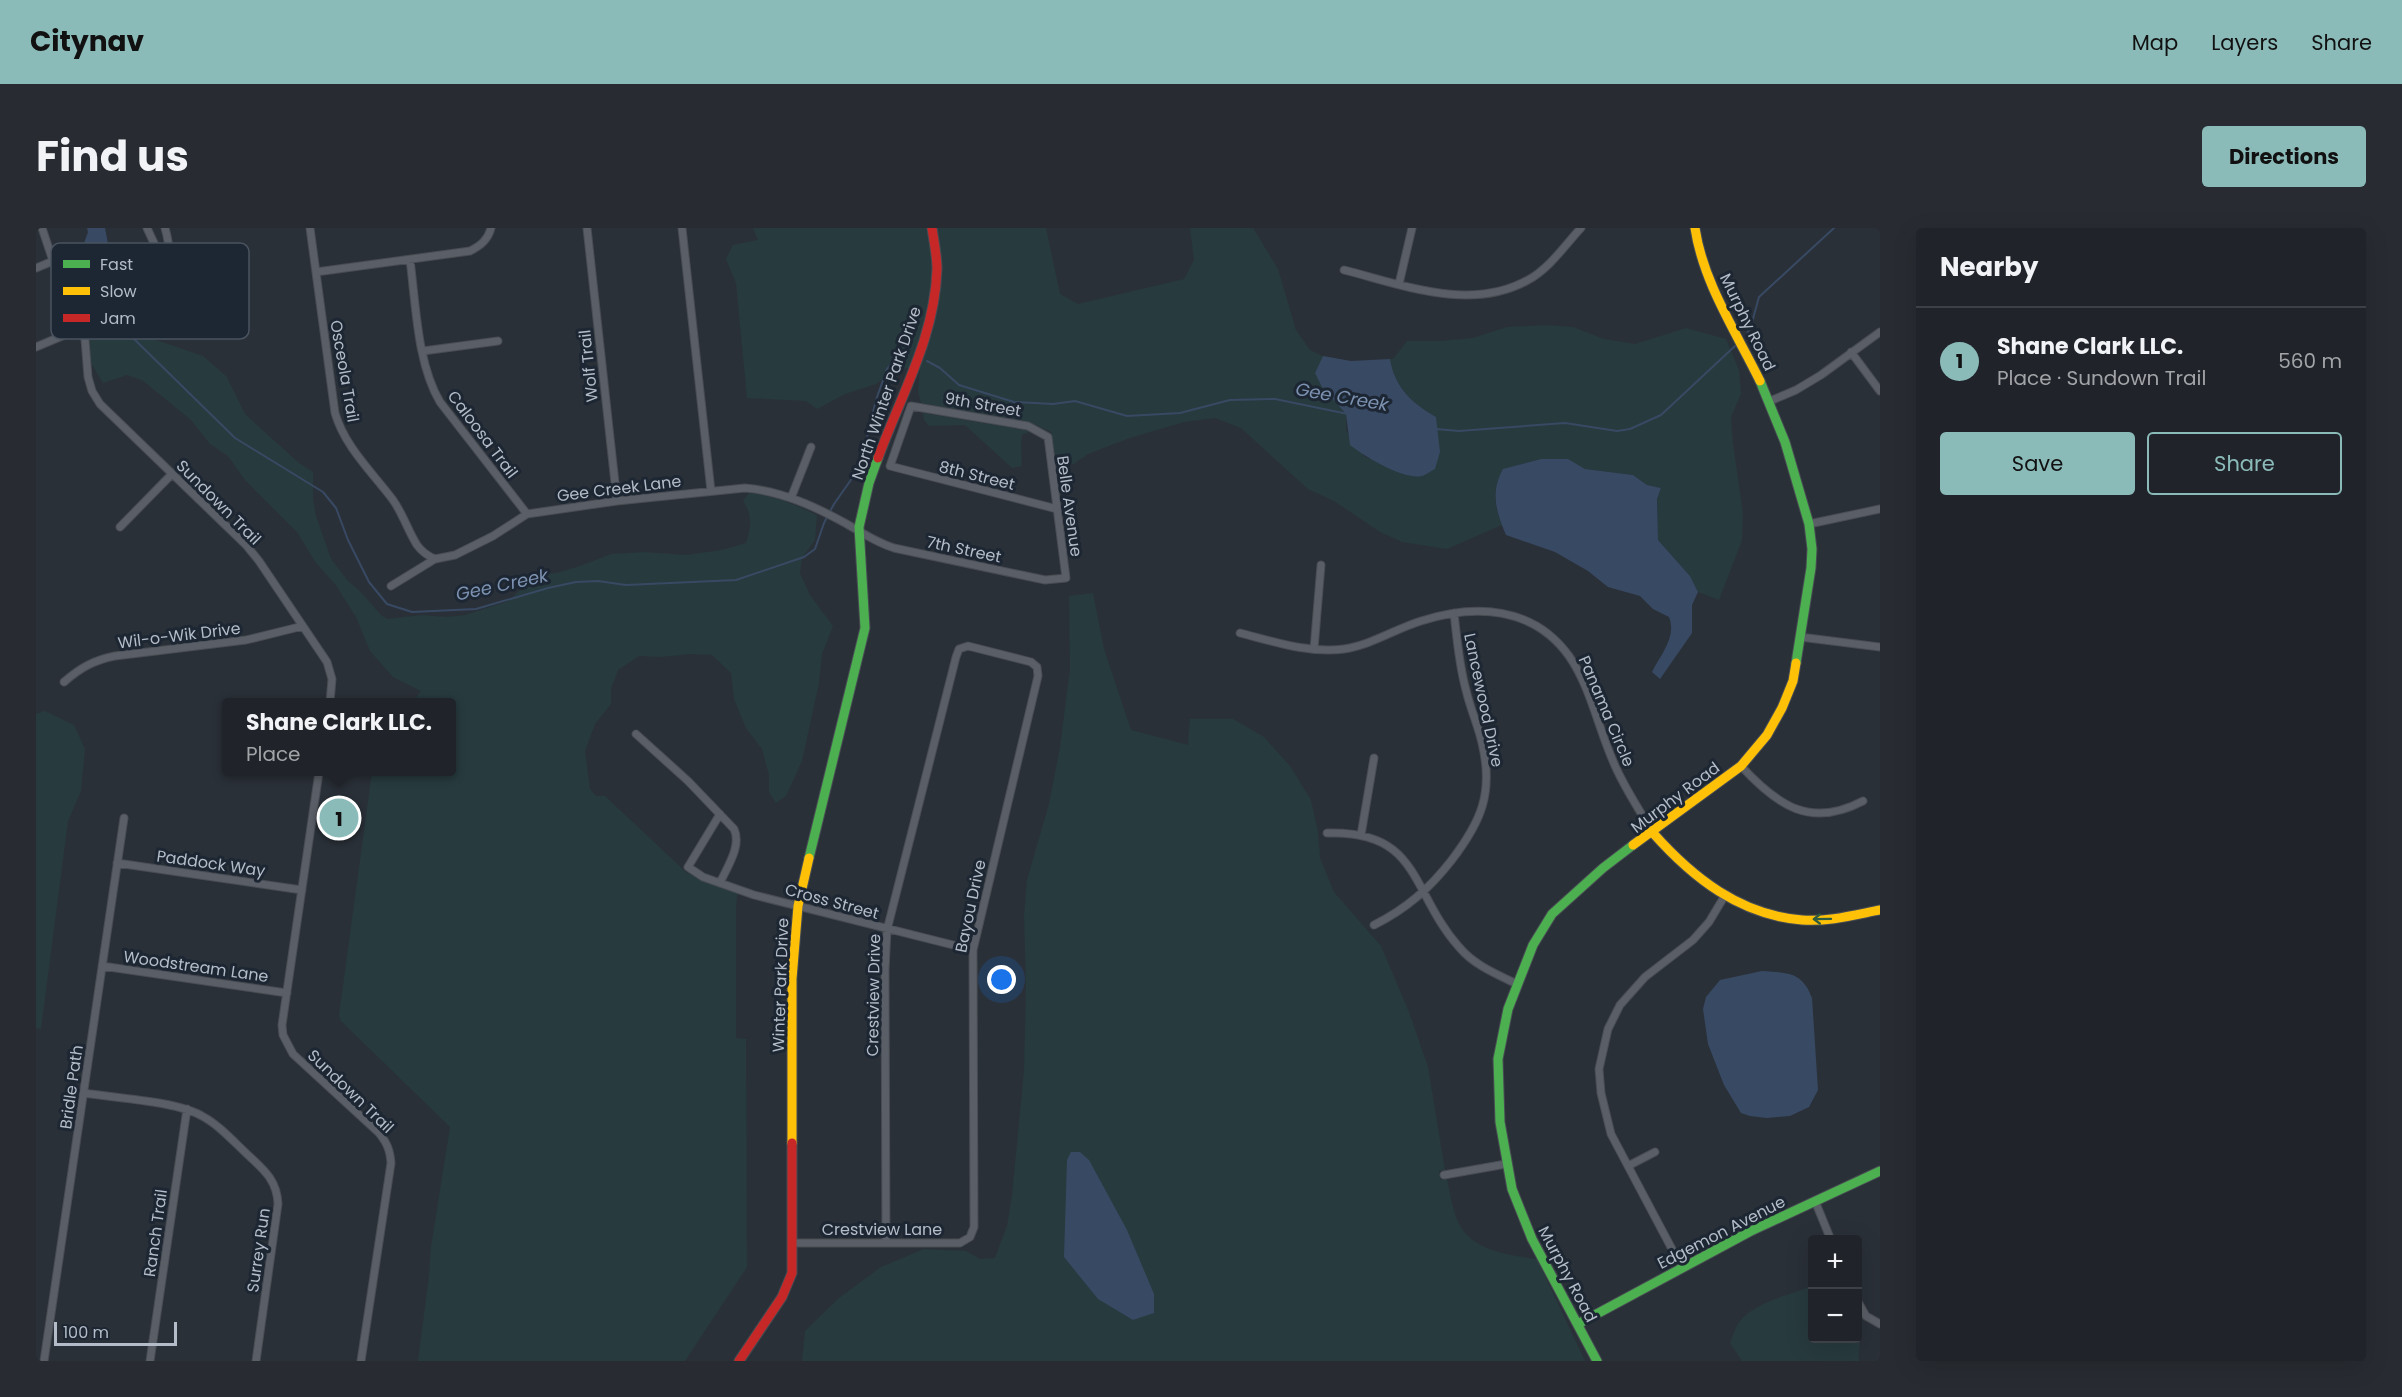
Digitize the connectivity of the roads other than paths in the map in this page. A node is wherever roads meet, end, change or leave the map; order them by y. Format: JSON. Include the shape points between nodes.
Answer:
{"nodes":[{"id":1,"x":42,"y":228,"type":"edge"},
{"id":2,"x":147,"y":228,"type":"edge"},
{"id":3,"x":165,"y":228,"type":"edge"},
{"id":4,"x":310,"y":228,"type":"edge"},
{"id":5,"x":490,"y":228,"type":"edge"},
{"id":6,"x":587,"y":228,"type":"edge"},
{"id":7,"x":682,"y":228,"type":"edge"},
{"id":8,"x":932,"y":228,"type":"edge"},
{"id":9,"x":1412,"y":228,"type":"edge"},
{"id":10,"x":1581,"y":228,"type":"edge"},
{"id":11,"x":1695,"y":228,"type":"edge"},
{"id":12,"x":154,"y":243,"type":"edge"},
{"id":13,"x":168,"y":243,"type":"edge"},
{"id":14,"x":51,"y":255,"type":"edge"},
{"id":15,"x":410,"y":260,"type":"junction"},
{"id":16,"x":51,"y":262,"type":"edge"},
{"id":17,"x":36,"y":268,"type":"edge"},
{"id":18,"x":1344,"y":270,"type":"dead end"},
{"id":19,"x":316,"y":272,"type":"junction"},
{"id":20,"x":1399,"y":284,"type":"junction"},
{"id":21,"x":1880,"y":332,"type":"edge"},
{"id":22,"x":55,"y":339,"type":"edge"},
{"id":23,"x":85,"y":339,"type":"edge"},
{"id":24,"x":498,"y":341,"type":"dead end"},
{"id":25,"x":36,"y":347,"type":"edge"},
{"id":26,"x":423,"y":351,"type":"junction"},
{"id":27,"x":1851,"y":352,"type":"junction"},
{"id":28,"x":1880,"y":391,"type":"edge"},
{"id":29,"x":1770,"y":401,"type":"junction"},
{"id":30,"x":1048,"y":437,"type":"joint"},
{"id":31,"x":811,"y":447,"type":"dead end"},
{"id":32,"x":890,"y":466,"type":"joint"},
{"id":33,"x":172,"y":474,"type":"junction"},
{"id":34,"x":711,"y":491,"type":"junction"},
{"id":35,"x":791,"y":498,"type":"junction"},
{"id":36,"x":617,"y":501,"type":"junction"},
{"id":37,"x":1057,"y":509,"type":"junction"},
{"id":38,"x":1880,"y":509,"type":"edge"},
{"id":39,"x":528,"y":514,"type":"junction"},
{"id":40,"x":1809,"y":524,"type":"junction"},
{"id":41,"x":120,"y":527,"type":"dead end"},
{"id":42,"x":859,"y":532,"type":"junction"},
{"id":43,"x":435,"y":559,"type":"junction"},
{"id":44,"x":1321,"y":565,"type":"dead end"},
{"id":45,"x":1066,"y":578,"type":"joint"},
{"id":46,"x":391,"y":586,"type":"dead end"},
{"id":47,"x":1454,"y":613,"type":"junction"},
{"id":48,"x":303,"y":626,"type":"junction"},
{"id":49,"x":1240,"y":633,"type":"dead end"},
{"id":50,"x":1800,"y":638,"type":"junction"},
{"id":51,"x":1880,"y":647,"type":"edge"},
{"id":52,"x":959,"y":649,"type":"joint"},
{"id":53,"x":1314,"y":649,"type":"junction"},
{"id":54,"x":64,"y":682,"type":"dead end"},
{"id":55,"x":331,"y":698,"type":"edge"},
{"id":56,"x":636,"y":734,"type":"dead end"},
{"id":57,"x":1374,"y":758,"type":"dead end"},
{"id":58,"x":1741,"y":766,"type":"junction"},
{"id":59,"x":318,"y":776,"type":"edge"},
{"id":60,"x":1863,"y":801,"type":"dead end"},
{"id":61,"x":720,"y":814,"type":"junction"},
{"id":62,"x":123,"y":818,"type":"dead end"},
{"id":63,"x":1327,"y":833,"type":"dead end"},
{"id":64,"x":1653,"y":833,"type":"junction"},
{"id":65,"x":1360,"y":835,"type":"junction"},
{"id":66,"x":117,"y":863,"type":"junction"},
{"id":67,"x":720,"y":883,"type":"junction"},
{"id":68,"x":302,"y":890,"type":"junction"},
{"id":69,"x":1423,"y":894,"type":"junction"},
{"id":70,"x":1724,"y":897,"type":"junction"},
{"id":71,"x":798,"y":906,"type":"junction"},
{"id":72,"x":1880,"y":910,"type":"edge"},
{"id":73,"x":1374,"y":925,"type":"dead end"},
{"id":74,"x":887,"y":930,"type":"junction"},
{"id":75,"x":973,"y":950,"type":"junction"},
{"id":76,"x":102,"y":966,"type":"junction"},
{"id":77,"x":1516,"y":984,"type":"junction"},
{"id":78,"x":286,"y":993,"type":"junction"},
{"id":79,"x":84,"y":1093,"type":"junction"},
{"id":80,"x":187,"y":1109,"type":"junction"},
{"id":81,"x":1655,"y":1152,"type":"dead end"},
{"id":82,"x":1506,"y":1164,"type":"junction"},
{"id":83,"x":1628,"y":1166,"type":"junction"},
{"id":84,"x":1880,"y":1171,"type":"edge"},
{"id":85,"x":1444,"y":1175,"type":"dead end"},
{"id":86,"x":1815,"y":1201,"type":"junction"},
{"id":87,"x":1830,"y":1235,"type":"edge"},
{"id":88,"x":970,"y":1237,"type":"joint"},
{"id":89,"x":886,"y":1242,"type":"junction"},
{"id":90,"x":793,"y":1243,"type":"junction"},
{"id":91,"x":1682,"y":1268,"type":"junction"},
{"id":92,"x":1862,"y":1310,"type":"edge"},
{"id":93,"x":1578,"y":1324,"type":"junction"},
{"id":94,"x":1880,"y":1324,"type":"edge"},
{"id":95,"x":44,"y":1361,"type":"edge"},
{"id":96,"x":150,"y":1361,"type":"edge"},
{"id":97,"x":255,"y":1361,"type":"edge"},
{"id":98,"x":361,"y":1361,"type":"edge"},
{"id":99,"x":739,"y":1361,"type":"edge"},
{"id":100,"x":1597,"y":1361,"type":"edge"}],
"edges":[{"from":1,"to":14,"type":"street"},
{"from":2,"to":12,"type":"street"},
{"from":3,"to":13,"type":"street"},
{"from":4,"to":19,"type":"street","name":"Osceola Trail"},
{"from":5,"to":15,"type":"street","via":[[489,236],[470,251]]},
{"from":6,"to":36,"type":"street","name":"Wolf Trail"},
{"from":7,"to":34,"type":"street"},
{"from":8,"to":42,"type":"street","name":"North Winter Park Drive","via":[[937,269],[933,307],[926,336],[869,485]]},
{"from":9,"to":20,"type":"street"},
{"from":10,"to":20,"type":"street","via":[[1530,279],[1500,291],[1486,295],[1450,294]]},
{"from":11,"to":29,"type":"street","name":"Murphy Road","via":[[1709,278]]},
{"from":15,"to":19,"type":"street"},
{"from":15,"to":26,"type":"street","name":"Caloosa Trail"},
{"from":16,"to":17,"type":"street"},
{"from":18,"to":20,"type":"street"},
{"from":19,"to":43,"type":"street","name":"Osceola Trail","via":[[340,430],[394,501],[417,545]]},
{"from":21,"to":27,"type":"street"},
{"from":22,"to":25,"type":"street"},
{"from":23,"to":33,"type":"street","name":"Sundown Trail","via":[[88,377],[100,404]]},
{"from":24,"to":26,"type":"street"},
{"from":26,"to":39,"type":"street","name":"Caloosa Trail","via":[[427,374],[440,402]]},
{"from":27,"to":28,"type":"street"},
{"from":27,"to":29,"type":"street","via":[[1813,380]]},
{"from":29,"to":40,"type":"street","name":"Murphy Road"},
{"from":30,"to":32,"type":"street","name":"9th Street","via":[[1028,426],[911,406]]},
{"from":30,"to":37,"type":"street","name":"Belle Avenue"},
{"from":31,"to":35,"type":"street"},
{"from":32,"to":37,"type":"street","name":"8th Street"},
{"from":33,"to":41,"type":"street"},
{"from":33,"to":48,"type":"street","name":"Sundown Trail","via":[[246,545]]},
{"from":34,"to":35,"type":"street","name":"Gee Creek Lane","via":[[745,488]]},
{"from":34,"to":36,"type":"street","name":"Gee Creek Lane"},
{"from":35,"to":42,"type":"street","name":"Gee Creek Lane"},
{"from":36,"to":39,"type":"street","name":"Gee Creek Lane"},
{"from":37,"to":45,"type":"street","name":"Belle Avenue"},
{"from":38,"to":40,"type":"street"},
{"from":39,"to":43,"type":"street","name":"Gee Creek Lane","via":[[455,555]]},
{"from":40,"to":50,"type":"street","name":"Murphy Road","via":[[1811,568]]},
{"from":42,"to":45,"type":"street","name":"7th Street","via":[[894,548],[1045,580]]},
{"from":42,"to":71,"type":"street","name":"Winter Park Drive","via":[[865,628]]},
{"from":43,"to":46,"type":"street","name":"Gee Creek Lane"},
{"from":44,"to":53,"type":"street"},
{"from":47,"to":53,"type":"street","name":"Panama Circle","via":[[1343,649]]},
{"from":47,"to":64,"type":"street","name":"Panama Circle","via":[[1512,614],[1525,618],[1558,642],[1578,670],[1614,763]]},
{"from":47,"to":69,"type":"street","name":"Lancewood Drive","via":[[1465,688],[1482,740],[1487,787],[1478,821],[1464,845]]},
{"from":48,"to":54,"type":"street","name":"Wil-o-Wik Drive","via":[[246,640],[97,660]]},
{"from":48,"to":55,"type":"street","name":"Sundown Trail","via":[[330,670]]},
{"from":49,"to":53,"type":"street","name":"Panama Circle"},
{"from":50,"to":51,"type":"street"},
{"from":50,"to":58,"type":"street","name":"Murphy Road","via":[[1782,708],[1767,735]]},
{"from":52,"to":74,"type":"street","name":"Crestview Drive"},
{"from":52,"to":75,"type":"street","name":"Bayou Drive","via":[[968,646],[1031,662],[1037,667],[1038,676]]},
{"from":56,"to":61,"type":"street"},
{"from":57,"to":65,"type":"street"},
{"from":58,"to":60,"type":"street","via":[[1764,791],[1790,807],[1829,813]]},
{"from":58,"to":64,"type":"street","name":"Murphy Road"},
{"from":59,"to":68,"type":"street","name":"Sundown Trail"},
{"from":61,"to":67,"type":"street","via":[[736,835],[736,845]]},
{"from":61,"to":67,"type":"street","name":"Cross Street","via":[[688,867]]},
{"from":62,"to":66,"type":"street","name":"Bridle Path"},
{"from":63,"to":65,"type":"street"},
{"from":64,"to":70,"type":"street","via":[[1671,855]]},
{"from":64,"to":77,"type":"street","name":"Murphy Road","via":[[1603,868],[1552,914]]},
{"from":65,"to":69,"type":"street","via":[[1396,850],[1411,867]]},
{"from":66,"to":68,"type":"street","name":"Paddock Way"},
{"from":66,"to":76,"type":"street","name":"Bridle Path"},
{"from":67,"to":71,"type":"street","name":"Cross Street"},
{"from":68,"to":78,"type":"street","name":"Sundown Trail"},
{"from":69,"to":73,"type":"street","name":"Lancewood Drive"},
{"from":69,"to":77,"type":"street","via":[[1460,948],[1483,968]]},
{"from":72,"to":70,"type":"street","one_way":true,"via":[[1829,920],[1790,919]]},
{"from":70,"to":83,"type":"street","via":[[1693,940],[1634,988],[1608,1029],[1599,1069],[1601,1093],[1611,1134]]},
{"from":71,"to":74,"type":"street","name":"Cross Street"},
{"from":71,"to":90,"type":"street","name":"Winter Park Drive","via":[[792,979]]},
{"from":74,"to":75,"type":"street","name":"Cross Street"},
{"from":74,"to":89,"type":"street","name":"Crestview Drive"},
{"from":75,"to":88,"type":"street","name":"Bayou Drive","via":[[974,1227]]},
{"from":76,"to":78,"type":"street","name":"Woodstream Lane"},
{"from":76,"to":79,"type":"street","name":"Bridle Path"},
{"from":77,"to":82,"type":"street","name":"Murphy Road","via":[[1498,1059]]},
{"from":78,"to":98,"type":"street","name":"Sundown Trail","via":[[282,1025],[287,1046],[379,1133],[390,1151]]},
{"from":79,"to":80,"type":"street","name":"Surrey Run"},
{"from":79,"to":95,"type":"street","name":"Bridle Path"},
{"from":80,"to":96,"type":"street","name":"Ranch Trail"},
{"from":80,"to":97,"type":"street","name":"Surrey Run","via":[[217,1126],[267,1172],[278,1191]]},
{"from":81,"to":83,"type":"street"},
{"from":82,"to":85,"type":"street"},
{"from":82,"to":93,"type":"street","name":"Murphy Road","via":[[1532,1239]]},
{"from":83,"to":91,"type":"street"},
{"from":84,"to":86,"type":"street","name":"Edgemon Avenue"},
{"from":86,"to":87,"type":"street"},
{"from":86,"to":91,"type":"street","name":"Edgemon Avenue"},
{"from":88,"to":89,"type":"street","name":"Crestview Lane","via":[[960,1243]]},
{"from":89,"to":90,"type":"street","name":"Crestview Lane"},
{"from":90,"to":99,"type":"street","name":"Winter Park Drive","via":[[789,1283]]},
{"from":91,"to":93,"type":"street","name":"Edgemon Avenue"},
{"from":92,"to":94,"type":"street"},
{"from":93,"to":100,"type":"street","name":"Murphy Road"}]}
